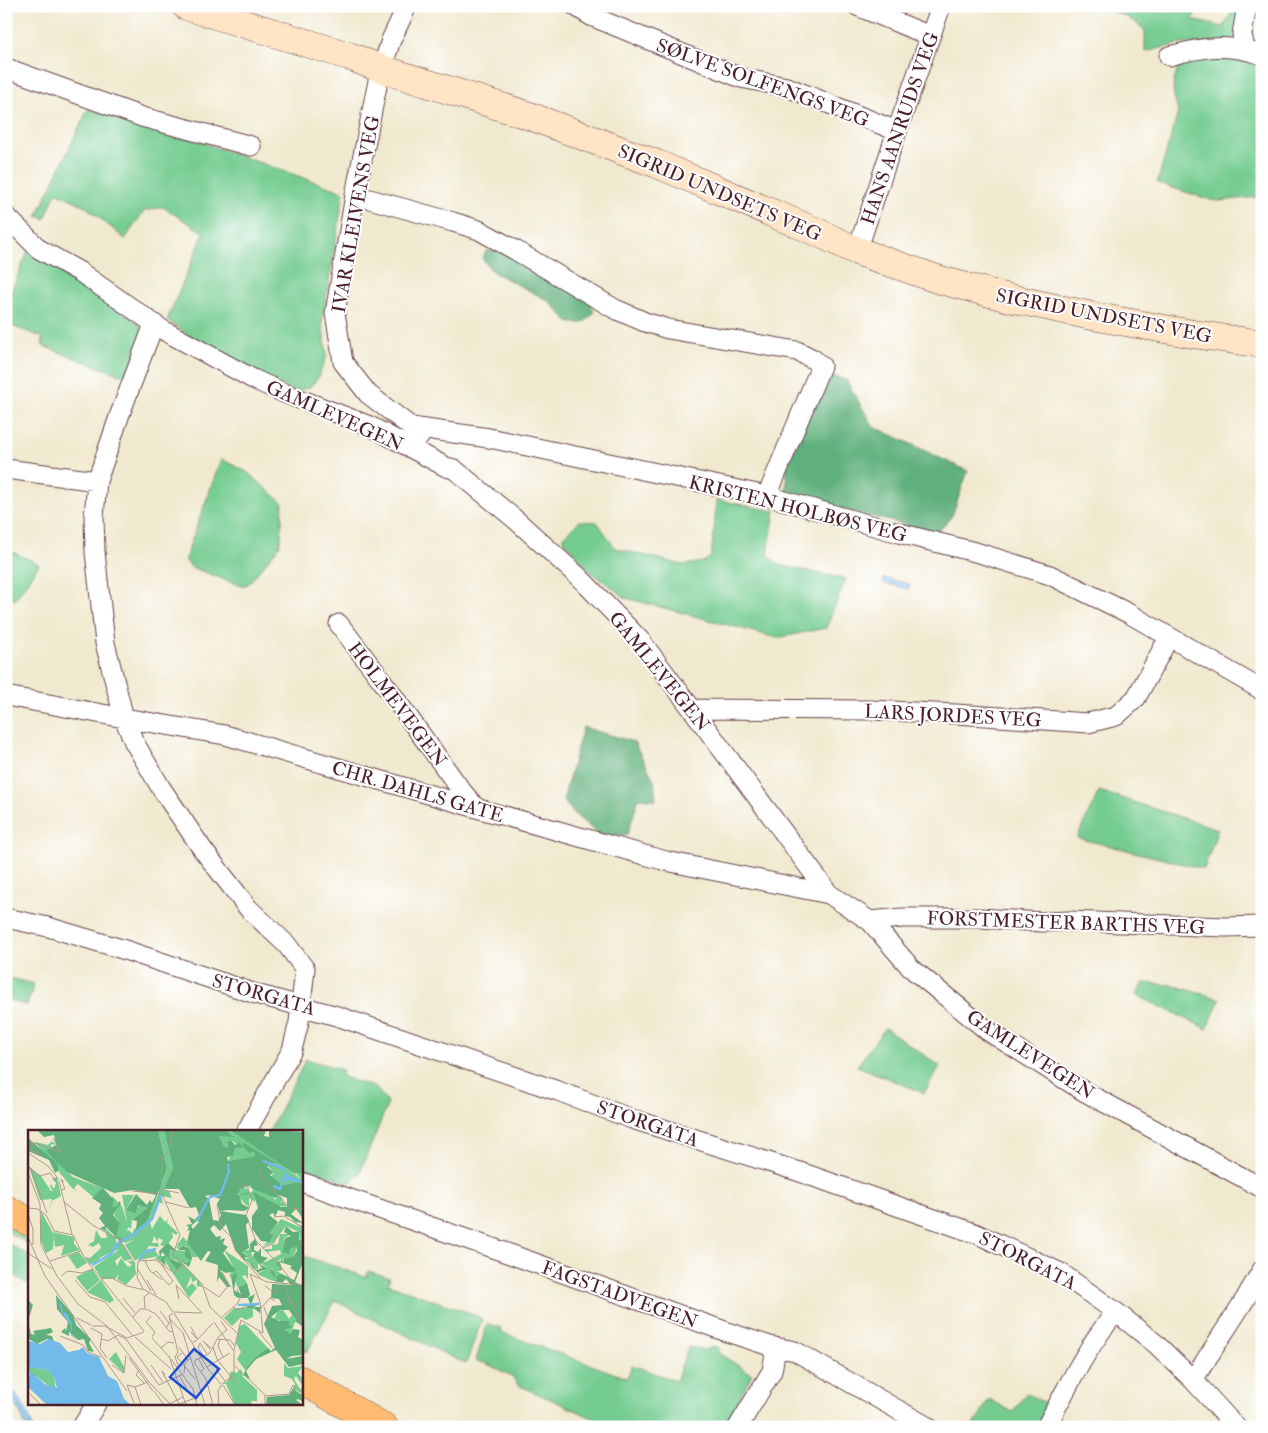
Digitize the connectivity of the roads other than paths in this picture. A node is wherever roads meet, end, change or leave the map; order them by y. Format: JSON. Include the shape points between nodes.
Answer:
{"nodes":[{"id":1,"x":186,"y":6,"type":"edge"},
{"id":2,"x":407,"y":6,"type":"edge"},
{"id":3,"x":575,"y":6,"type":"edge"},
{"id":4,"x":857,"y":6,"type":"edge"},
{"id":5,"x":941,"y":6,"type":"edge"},
{"id":6,"x":1247,"y":6,"type":"edge"},
{"id":7,"x":930,"y":36,"type":"junction"},
{"id":8,"x":1253,"y":52,"type":"edge"},
{"id":9,"x":1169,"y":56,"type":"dead end"},
{"id":10,"x":6,"y":68,"type":"edge"},
{"id":11,"x":382,"y":69,"type":"junction"},
{"id":12,"x":897,"y":131,"type":"junction"},
{"id":13,"x":250,"y":146,"type":"dead end"},
{"id":14,"x":355,"y":195,"type":"junction"},
{"id":15,"x":6,"y":216,"type":"edge"},
{"id":16,"x":857,"y":250,"type":"junction"},
{"id":17,"x":154,"y":324,"type":"junction"},
{"id":18,"x":1262,"y":344,"type":"edge"},
{"id":19,"x":411,"y":427,"type":"junction"},
{"id":20,"x":6,"y":469,"type":"edge"},
{"id":21,"x":454,"y":469,"type":"junction"},
{"id":22,"x":97,"y":481,"type":"junction"},
{"id":23,"x":766,"y":496,"type":"junction"},
{"id":24,"x":339,"y":624,"type":"dead end"},
{"id":25,"x":1169,"y":638,"type":"junction"},
{"id":26,"x":1262,"y":691,"type":"edge"},
{"id":27,"x":6,"y":696,"type":"edge"},
{"id":28,"x":692,"y":709,"type":"junction"},
{"id":29,"x":124,"y":718,"type":"junction"},
{"id":30,"x":476,"y":808,"type":"junction"},
{"id":31,"x":829,"y":894,"type":"junction"},
{"id":32,"x":6,"y":918,"type":"edge"},
{"id":33,"x":870,"y":921,"type":"junction"},
{"id":34,"x":1262,"y":926,"type":"edge"},
{"id":35,"x":301,"y":1006,"type":"junction"},
{"id":36,"x":247,"y":1130,"type":"edge"},
{"id":37,"x":302,"y":1182,"type":"edge"},
{"id":38,"x":1262,"y":1188,"type":"edge"},
{"id":39,"x":6,"y":1209,"type":"edge"},
{"id":40,"x":28,"y":1221,"type":"edge"},
{"id":41,"x":1262,"y":1270,"type":"edge"},
{"id":42,"x":1116,"y":1312,"type":"junction"},
{"id":43,"x":770,"y":1346,"type":"junction"},
{"id":44,"x":1193,"y":1380,"type":"junction"},
{"id":45,"x":302,"y":1381,"type":"edge"},
{"id":46,"x":95,"y":1406,"type":"edge"},
{"id":47,"x":82,"y":1427,"type":"edge"},
{"id":48,"x":384,"y":1427,"type":"edge"},
{"id":49,"x":738,"y":1427,"type":"edge"},
{"id":50,"x":928,"y":1427,"type":"edge"},
{"id":51,"x":1046,"y":1427,"type":"edge"},
{"id":52,"x":1236,"y":1427,"type":"edge"}],
"edges":[{"from":1,"to":11,"type":"street","name":"SIGRID UNDSETS VEG"},
{"from":2,"to":11,"type":"street","name":"IVAR KLEIVENS VEG"},
{"from":3,"to":12,"type":"street","name":"SØLVE SOLFENGS VEG","via":[[591,16],[741,78],[787,87]]},
{"from":4,"to":7,"type":"street"},
{"from":5,"to":7,"type":"street","name":"HANS AANRUDS VEG"},
{"from":6,"to":8,"type":"street","via":[[1242,34]]},
{"from":7,"to":12,"type":"street","name":"HANS AANRUDS VEG"},
{"from":8,"to":9,"type":"street","via":[[1213,47]]},
{"from":10,"to":13,"type":"street","via":[[142,117]]},
{"from":11,"to":14,"type":"street","name":"IVAR KLEIVENS VEG"},
{"from":11,"to":16,"type":"street","name":"SIGRID UNDSETS VEG","via":[[527,116],[657,164]]},
{"from":12,"to":16,"type":"street","name":"HANS AANRUDS VEG"},
{"from":14,"to":19,"type":"street","name":"IVAR KLEIVENS VEG","via":[[335,313],[343,362],[368,394]]},
{"from":14,"to":23,"type":"street","via":[[479,230],[616,309],[645,322],[797,352],[813,359],[821,366]]},
{"from":15,"to":17,"type":"street","name":"GAMLEVEGEN","via":[[39,249],[80,272]]},
{"from":16,"to":18,"type":"street","name":"SIGRID UNDSETS VEG","via":[[940,280],[1009,298],[1092,316]]},
{"from":17,"to":21,"type":"street","name":"GAMLEVEGEN","via":[[253,379],[370,426]]},
{"from":17,"to":22,"type":"street"},
{"from":19,"to":21,"type":"street","name":"IVAR KLEIVENS VEG"},
{"from":19,"to":23,"type":"street","name":"KRISTEN HOLBØS VEG","via":[[490,438]]},
{"from":20,"to":22,"type":"street"},
{"from":21,"to":28,"type":"street","name":"GAMLEVEGEN","via":[[580,578],[640,640]]},
{"from":22,"to":29,"type":"street","via":[[95,552],[105,643]]},
{"from":23,"to":25,"type":"street","name":"KRISTEN HOLBØS VEG","via":[[1050,575],[1128,613]]},
{"from":24,"to":30,"type":"street","name":"HOLMEVEGEN"},
{"from":25,"to":26,"type":"street","name":"KRISTEN HOLBØS VEG"},
{"from":25,"to":28,"type":"street","name":"LARS JORDES VEG","via":[[1136,698],[1116,716],[1088,723],[871,710]]},
{"from":27,"to":29,"type":"street","name":"CHR. DAHLS GATE"},
{"from":28,"to":31,"type":"street","name":"GAMLEVEGEN"},
{"from":29,"to":30,"type":"street","name":"CHR. DAHLS GATE","via":[[225,735]]},
{"from":29,"to":35,"type":"street","via":[[161,788],[203,850],[248,908],[287,945],[305,968]]},
{"from":30,"to":31,"type":"street","name":"CHR. DAHLS GATE","via":[[666,861]]},
{"from":31,"to":33,"type":"street","name":"GAMLEVEGEN"},
{"from":32,"to":35,"type":"street","name":"STORGATA","via":[[122,949]]},
{"from":33,"to":34,"type":"street","name":"FORSTMESTER BARTHS VEG","via":[[980,918]]},
{"from":33,"to":38,"type":"street","name":"GAMLEVEGEN","via":[[911,968],[988,1031],[1085,1092]]},
{"from":35,"to":36,"type":"street","via":[[292,1050]]},
{"from":35,"to":42,"type":"street","name":"STORGATA","via":[[977,1234],[1061,1273]]},
{"from":37,"to":43,"type":"street","name":"FAGSTADVEGEN"},
{"from":39,"to":40,"type":"main road"},
{"from":41,"to":44,"type":"street"},
{"from":42,"to":44,"type":"street","name":"STORGATA"},
{"from":42,"to":51,"type":"street","via":[[1078,1368]]},
{"from":43,"to":49,"type":"street","via":[[775,1354],[772,1371]]},
{"from":43,"to":50,"type":"street","name":"FAGSTADVEGEN","via":[[795,1351]]},
{"from":44,"to":52,"type":"street","name":"STORGATA"},
{"from":45,"to":48,"type":"main road"},
{"from":46,"to":47,"type":"street"}]}
